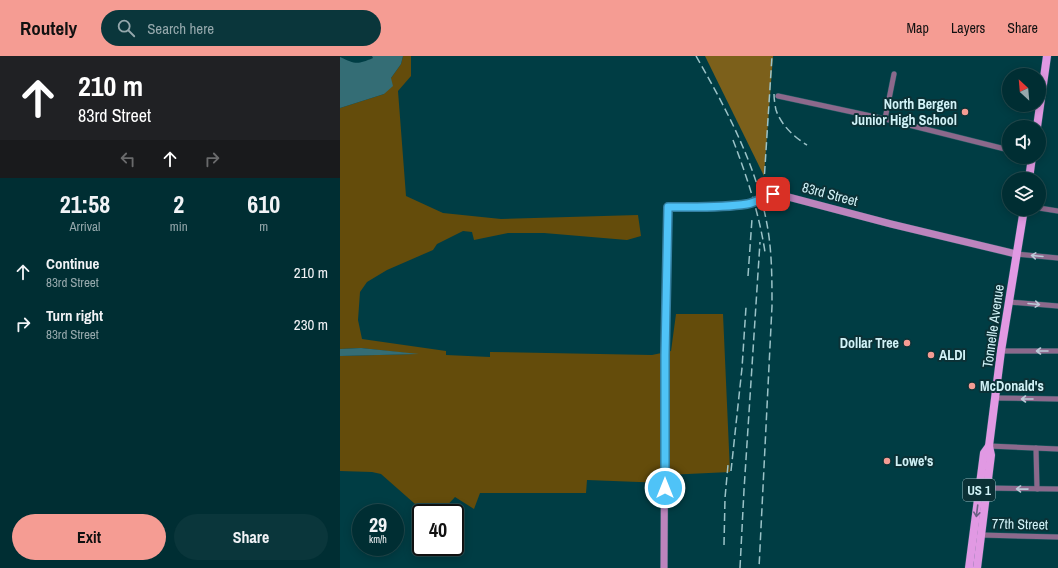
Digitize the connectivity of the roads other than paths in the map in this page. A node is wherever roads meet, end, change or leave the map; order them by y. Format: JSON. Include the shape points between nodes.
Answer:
{"nodes":[{"id":1,"x":1047,"y":56,"type":"edge"},
{"id":2,"x":894,"y":74,"type":"dead end"},
{"id":3,"x":778,"y":96,"type":"dead end"},
{"id":4,"x":885,"y":119,"type":"junction"},
{"id":5,"x":1038,"y":120,"type":"edge"},
{"id":6,"x":1002,"y":148,"type":"edge"},
{"id":7,"x":1046,"y":209,"type":"edge"},
{"id":8,"x":1058,"y":211,"type":"edge"},
{"id":9,"x":1023,"y":216,"type":"edge"},
{"id":10,"x":1016,"y":254,"type":"junction"},
{"id":11,"x":1058,"y":258,"type":"edge"},
{"id":12,"x":1009,"y":302,"type":"junction"},
{"id":13,"x":1058,"y":306,"type":"edge"},
{"id":14,"x":1001,"y":351,"type":"junction"},
{"id":15,"x":1058,"y":351,"type":"edge"},
{"id":16,"x":995,"y":398,"type":"junction"},
{"id":17,"x":1058,"y":399,"type":"edge"},
{"id":18,"x":989,"y":446,"type":"junction"},
{"id":19,"x":1036,"y":448,"type":"junction"},
{"id":20,"x":1058,"y":449,"type":"edge"},
{"id":21,"x":987,"y":488,"type":"junction"},
{"id":22,"x":1037,"y":489,"type":"junction"},
{"id":23,"x":1058,"y":489,"type":"edge"},
{"id":24,"x":981,"y":535,"type":"junction"},
{"id":25,"x":1058,"y":537,"type":"edge"},
{"id":26,"x":664,"y":568,"type":"edge"},
{"id":27,"x":970,"y":568,"type":"edge"},
{"id":28,"x":977,"y":568,"type":"edge"}],
"edges":[{"from":1,"to":5,"type":"main road"},
{"from":2,"to":4,"type":"street"},
{"from":3,"to":4,"type":"street"},
{"from":4,"to":6,"type":"street"},
{"from":7,"to":8,"type":"street"},
{"from":9,"to":10,"type":"main road","name":"Tonnelle Avenue","number":"US 1"},
{"from":11,"to":10,"type":"street","name":"83rd Street","one_way":true},
{"from":10,"to":12,"type":"main road","name":"Tonnelle Avenue","number":"US 1"},
{"from":10,"to":26,"type":"street","name":"83rd Street","via":[[777,194],[748,204],[668,207]]},
{"from":12,"to":13,"type":"street","one_way":true},
{"from":12,"to":14,"type":"main road","name":"Tonnelle Avenue","number":"US 1"},
{"from":15,"to":14,"type":"street","one_way":true},
{"from":14,"to":16,"type":"main road","name":"Tonnelle Avenue","number":"US 1"},
{"from":17,"to":16,"type":"street","one_way":true},
{"from":16,"to":18,"type":"main road","name":"Tonnelle Avenue","number":"US 1"},
{"from":18,"to":19,"type":"street"},
{"from":18,"to":21,"type":"main road","name":"Tonnelle Avenue","number":"US 1","via":[[991,455]]},
{"from":18,"to":27,"type":"main road","name":"Tonnelle Avenue","number":"US 1","one_way":true,"via":[[984,453]]},
{"from":19,"to":20,"type":"street"},
{"from":19,"to":22,"type":"street"},
{"from":22,"to":21,"type":"street","one_way":true},
{"from":21,"to":24,"type":"main road","name":"Tonnelle Avenue","number":"US 1"},
{"from":22,"to":23,"type":"street"},
{"from":24,"to":25,"type":"street","name":"77th Street"},
{"from":24,"to":28,"type":"main road","name":"Tonnelle Avenue","number":"US 1"}]}
